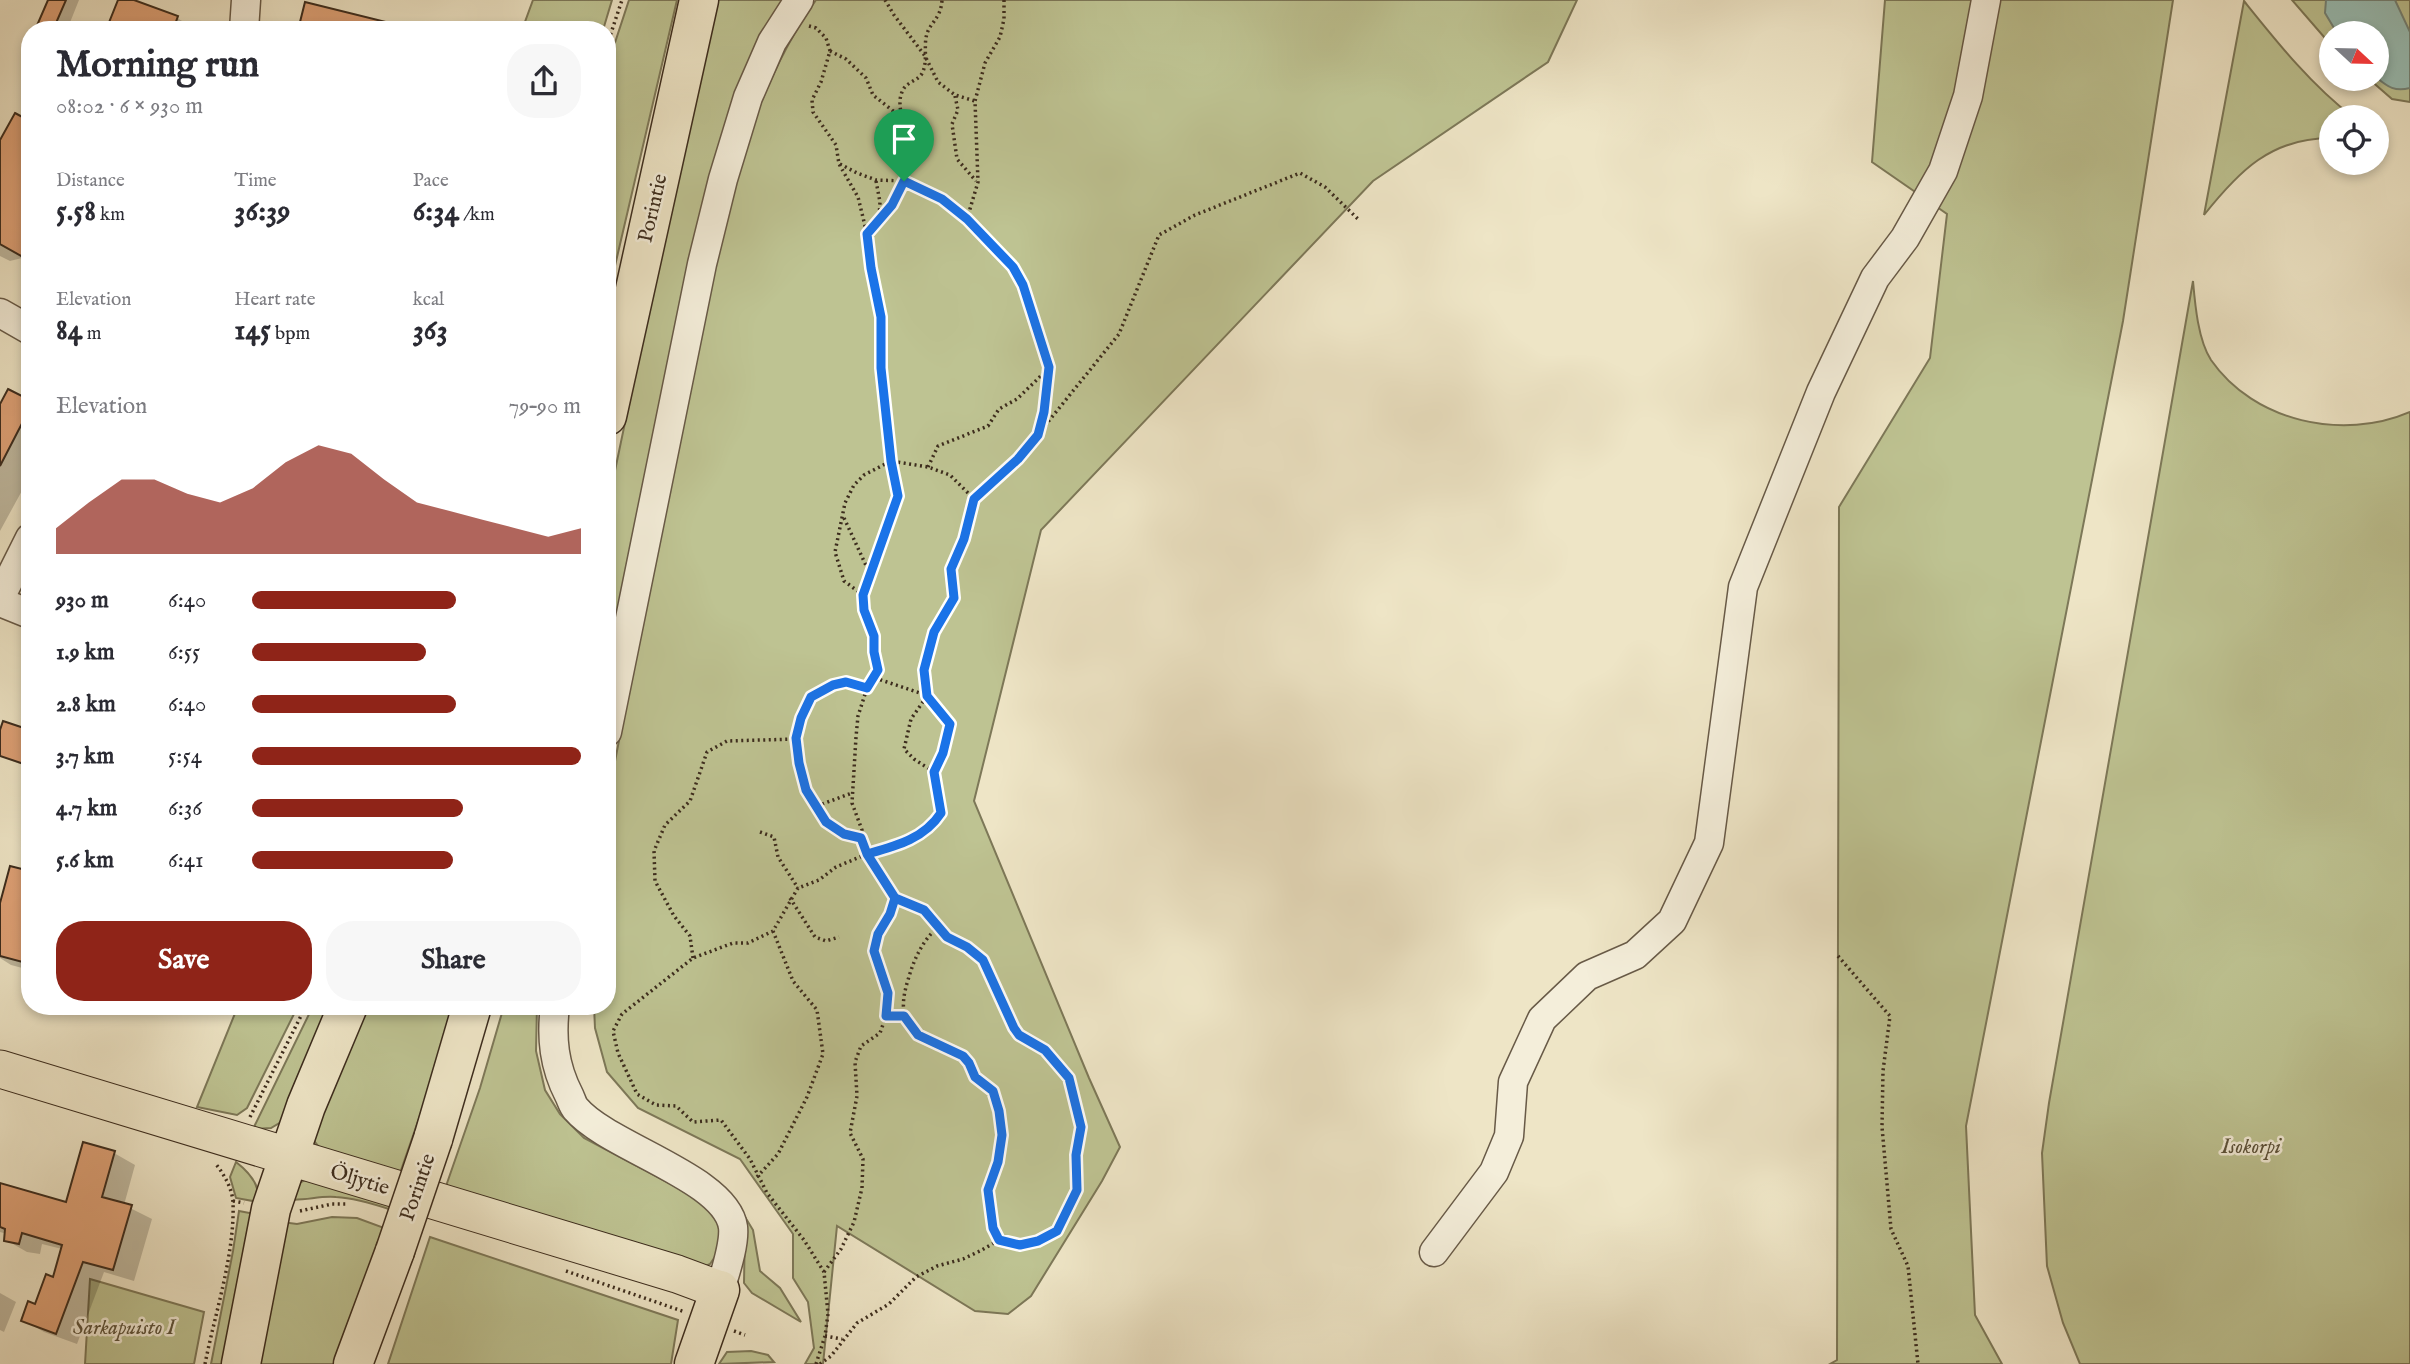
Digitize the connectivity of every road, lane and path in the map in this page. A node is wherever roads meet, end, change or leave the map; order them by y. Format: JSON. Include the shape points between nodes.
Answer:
{"nodes":[{"id":1,"x":246,"y":0,"type":"edge"},
{"id":2,"x":622,"y":0,"type":"edge"},
{"id":3,"x":699,"y":0,"type":"edge"},
{"id":4,"x":799,"y":0,"type":"edge"},
{"id":5,"x":885,"y":0,"type":"edge"},
{"id":6,"x":942,"y":0,"type":"edge"},
{"id":7,"x":1004,"y":0,"type":"edge"},
{"id":8,"x":1986,"y":0,"type":"edge"},
{"id":9,"x":245,"y":21,"type":"edge"},
{"id":10,"x":615,"y":21,"type":"edge"},
{"id":11,"x":826,"y":38,"type":"dead end"},
{"id":12,"x":830,"y":51,"type":"junction"},
{"id":13,"x":925,"y":56,"type":"junction"},
{"id":14,"x":955,"y":95,"type":"junction"},
{"id":15,"x":975,"y":101,"type":"junction"},
{"id":16,"x":902,"y":118,"type":"junction"},
{"id":17,"x":839,"y":164,"type":"junction"},
{"id":18,"x":876,"y":180,"type":"junction"},
{"id":19,"x":904,"y":181,"type":"junction"},
{"id":20,"x":978,"y":182,"type":"junction"},
{"id":21,"x":967,"y":219,"type":"junction"},
{"id":22,"x":879,"y":220,"type":"junction"},
{"id":23,"x":1360,"y":220,"type":"dead end"},
{"id":24,"x":867,"y":234,"type":"junction"},
{"id":25,"x":643,"y":245,"type":"junction"},
{"id":26,"x":616,"y":305,"type":"edge"},
{"id":27,"x":0,"y":313,"type":"edge"},
{"id":28,"x":21,"y":326,"type":"edge"},
{"id":29,"x":1049,"y":367,"type":"junction"},
{"id":30,"x":616,"y":373,"type":"edge"},
{"id":31,"x":1038,"y":435,"type":"junction"},
{"id":32,"x":891,"y":461,"type":"junction"},
{"id":33,"x":928,"y":467,"type":"junction"},
{"id":34,"x":974,"y":499,"type":"junction"},
{"id":35,"x":844,"y":518,"type":"junction"},
{"id":36,"x":21,"y":557,"type":"edge"},
{"id":37,"x":870,"y":576,"type":"junction"},
{"id":38,"x":863,"y":595,"type":"junction"},
{"id":39,"x":0,"y":600,"type":"edge"},
{"id":40,"x":21,"y":610,"type":"edge"},
{"id":41,"x":875,"y":678,"type":"junction"},
{"id":42,"x":867,"y":688,"type":"junction"},
{"id":43,"x":616,"y":689,"type":"edge"},
{"id":44,"x":927,"y":696,"type":"junction"},
{"id":45,"x":796,"y":738,"type":"junction"},
{"id":46,"x":934,"y":772,"type":"junction"},
{"id":47,"x":852,"y":793,"type":"junction"},
{"id":48,"x":817,"y":806,"type":"junction"},
{"id":49,"x":760,"y":832,"type":"dead end"},
{"id":50,"x":861,"y":838,"type":"junction"},
{"id":51,"x":867,"y":854,"type":"junction"},
{"id":52,"x":798,"y":888,"type":"junction"},
{"id":53,"x":790,"y":898,"type":"junction"},
{"id":54,"x":895,"y":898,"type":"junction"},
{"id":55,"x":939,"y":926,"type":"junction"},
{"id":56,"x":773,"y":931,"type":"junction"},
{"id":57,"x":839,"y":937,"type":"dead end"},
{"id":58,"x":1838,"y":956,"type":"dead end"},
{"id":59,"x":693,"y":958,"type":"junction"},
{"id":60,"x":301,"y":1015,"type":"edge"},
{"id":61,"x":344,"y":1015,"type":"edge"},
{"id":62,"x":469,"y":1015,"type":"edge"},
{"id":63,"x":555,"y":1015,"type":"edge"},
{"id":64,"x":886,"y":1016,"type":"junction"},
{"id":65,"x":904,"y":1016,"type":"junction"},
{"id":66,"x":0,"y":1069,"type":"edge"},
{"id":67,"x":225,"y":1150,"type":"junction"},
{"id":68,"x":288,"y":1157,"type":"junction"},
{"id":69,"x":223,"y":1173,"type":"junction"},
{"id":70,"x":757,"y":1177,"type":"junction"},
{"id":71,"x":233,"y":1201,"type":"junction"},
{"id":72,"x":358,"y":1207,"type":"dead end"},
{"id":73,"x":271,"y":1209,"type":"junction"},
{"id":74,"x":999,"y":1240,"type":"junction"},
{"id":75,"x":1434,"y":1252,"type":"dead end"},
{"id":76,"x":556,"y":1268,"type":"dead end"},
{"id":77,"x":824,"y":1272,"type":"junction"},
{"id":78,"x":725,"y":1315,"type":"junction"},
{"id":79,"x":370,"y":1320,"type":"junction"},
{"id":80,"x":825,"y":1336,"type":"junction"},
{"id":81,"x":842,"y":1339,"type":"junction"},
{"id":82,"x":205,"y":1364,"type":"edge"},
{"id":83,"x":241,"y":1364,"type":"edge"},
{"id":84,"x":353,"y":1364,"type":"edge"},
{"id":85,"x":369,"y":1364,"type":"edge"},
{"id":86,"x":694,"y":1364,"type":"edge"},
{"id":87,"x":818,"y":1364,"type":"edge"},
{"id":88,"x":1918,"y":1364,"type":"edge"}],
"edges":[{"from":1,"to":9,"type":"street"},
{"from":2,"to":10,"type":"path"},
{"from":3,"to":25,"type":"highway","name":"Porintie"},
{"from":4,"to":43,"type":"street","via":[[772,42],[748,97],[723,179]]},
{"from":5,"to":13,"type":"path"},
{"from":6,"to":13,"type":"path","via":[[942,11],[926,35]]},
{"from":7,"to":15,"type":"path","via":[[1000,37],[985,63]]},
{"from":8,"to":75,"type":"street","via":[[1968,96],[1943,171],[1864,300],[1743,587],[1709,843],[1672,920],[1635,955],[1587,976],[1542,1019],[1513,1082],[1509,1136],[1494,1172]]},
{"from":11,"to":12,"type":"path"},
{"from":12,"to":16,"type":"path","via":[[846,59],[866,78],[873,95]]},
{"from":12,"to":17,"type":"path","via":[[812,100],[813,112],[836,145]]},
{"from":13,"to":14,"type":"path","via":[[938,82]]},
{"from":13,"to":16,"type":"path","via":[[920,77],[901,94]]},
{"from":14,"to":15,"type":"path"},
{"from":14,"to":20,"type":"path","via":[[958,110],[952,124],[957,159]]},
{"from":15,"to":20,"type":"path"},
{"from":16,"to":19,"type":"path","via":[[908,141]]},
{"from":17,"to":18,"type":"path"},
{"from":17,"to":24,"type":"path","via":[[858,197]]},
{"from":18,"to":19,"type":"path"},
{"from":18,"to":22,"type":"path"},
{"from":19,"to":21,"type":"path","via":[[942,199]]},
{"from":19,"to":22,"type":"path"},
{"from":20,"to":21,"type":"path"},
{"from":21,"to":29,"type":"path","via":[[1013,267],[1023,285]]},
{"from":22,"to":24,"type":"path"},
{"from":23,"to":31,"type":"path","via":[[1325,187],[1300,173],[1195,215],[1159,235],[1119,334]]},
{"from":24,"to":32,"type":"path","via":[[881,317],[881,368]]},
{"from":25,"to":26,"type":"highway"},
{"from":25,"to":30,"type":"highway","name":"Porintie"},
{"from":27,"to":28,"type":"street"},
{"from":29,"to":31,"type":"path"},
{"from":29,"to":33,"type":"path","via":[[1017,399],[999,409],[988,426],[938,446]]},
{"from":31,"to":34,"type":"path"},
{"from":32,"to":33,"type":"path"},
{"from":32,"to":35,"type":"path","via":[[854,485]]},
{"from":32,"to":37,"type":"path","via":[[898,496]]},
{"from":33,"to":34,"type":"path","via":[[950,475]]},
{"from":34,"to":44,"type":"path","via":[[951,569],[954,598],[934,632],[924,670]]},
{"from":35,"to":37,"type":"path"},
{"from":35,"to":38,"type":"path","via":[[835,552],[844,580]]},
{"from":36,"to":39,"type":"street"},
{"from":37,"to":38,"type":"path"},
{"from":38,"to":41,"type":"path","via":[[874,636]]},
{"from":39,"to":40,"type":"street"},
{"from":41,"to":42,"type":"path"},
{"from":41,"to":44,"type":"path"},
{"from":42,"to":45,"type":"path","via":[[846,682],[811,697]]},
{"from":42,"to":47,"type":"path","via":[[858,716]]},
{"from":44,"to":46,"type":"path","via":[[950,724]]},
{"from":44,"to":46,"type":"path","via":[[911,719],[904,749]]},
{"from":45,"to":48,"type":"path","via":[[806,790]]},
{"from":45,"to":59,"type":"path","via":[[727,741],[707,751],[690,801],[665,825],[654,851],[655,881],[690,936]]},
{"from":46,"to":51,"type":"path","via":[[941,813],[933,825],[903,845]]},
{"from":47,"to":48,"type":"path"},
{"from":47,"to":50,"type":"path"},
{"from":48,"to":50,"type":"path","via":[[826,822]]},
{"from":49,"to":52,"type":"path","via":[[774,837],[778,858]]},
{"from":50,"to":51,"type":"path"},
{"from":51,"to":52,"type":"path"},
{"from":51,"to":54,"type":"path"},
{"from":52,"to":53,"type":"path"},
{"from":53,"to":56,"type":"path"},
{"from":53,"to":57,"type":"path","via":[[815,937],[826,941]]},
{"from":54,"to":55,"type":"path","via":[[924,910]]},
{"from":54,"to":64,"type":"path","via":[[874,951],[888,993]]},
{"from":55,"to":65,"type":"path","via":[[926,938],[912,965],[902,997]]},
{"from":55,"to":74,"type":"path","via":[[947,937],[983,960],[1019,1035],[1045,1050],[1069,1078],[1081,1127],[1077,1190],[1057,1231],[1020,1245]]},
{"from":56,"to":59,"type":"path"},
{"from":56,"to":70,"type":"path","via":[[793,981],[817,1010],[823,1054],[778,1154]]},
{"from":58,"to":88,"type":"path","via":[[1890,1016],[1882,1127],[1891,1229],[1908,1266]]},
{"from":59,"to":70,"type":"path","via":[[622,1014],[613,1031],[618,1053],[637,1094],[656,1105],[676,1106],[693,1122],[721,1120],[750,1159]]},
{"from":60,"to":67,"type":"path"},
{"from":61,"to":68,"type":"highway"},
{"from":62,"to":79,"type":"highway","name":"Porintie","bridge":true,"via":[[433,1139]]},
{"from":63,"to":78,"type":"street","via":[[553,1052],[576,1109],[708,1191],[724,1206],[733,1227]]},
{"from":64,"to":65,"type":"path"},
{"from":64,"to":77,"type":"path","via":[[880,1033],[861,1046],[855,1062],[858,1096],[850,1133],[863,1159],[862,1188],[854,1222]]},
{"from":65,"to":74,"type":"path","via":[[918,1035],[963,1056],[975,1077],[993,1091],[1002,1135],[988,1190]]},
{"from":66,"to":67,"type":"main road","name":"Öljytie"},
{"from":67,"to":68,"type":"main road","name":"Öljytie"},
{"from":67,"to":69,"type":"path"},
{"from":67,"to":69,"type":"path"},
{"from":68,"to":73,"type":"highway"},
{"from":68,"to":78,"type":"main road","name":"Öljytie","via":[[677,1275]]},
{"from":69,"to":71,"type":"path"},
{"from":70,"to":77,"type":"path"},
{"from":71,"to":73,"type":"path"},
{"from":71,"to":82,"type":"path","via":[[229,1252]]},
{"from":72,"to":73,"type":"path"},
{"from":73,"to":83,"type":"highway"},
{"from":74,"to":81,"type":"path","via":[[916,1278],[889,1304],[857,1322]]},
{"from":76,"to":78,"type":"path"},
{"from":77,"to":80,"type":"path"},
{"from":78,"to":86,"type":"highway"},
{"from":79,"to":84,"type":"highway","name":"Porintie"},
{"from":79,"to":85,"type":"highway"},
{"from":80,"to":81,"type":"path"},
{"from":80,"to":87,"type":"path"},
{"from":81,"to":87,"type":"path","via":[[831,1356]]}]}
